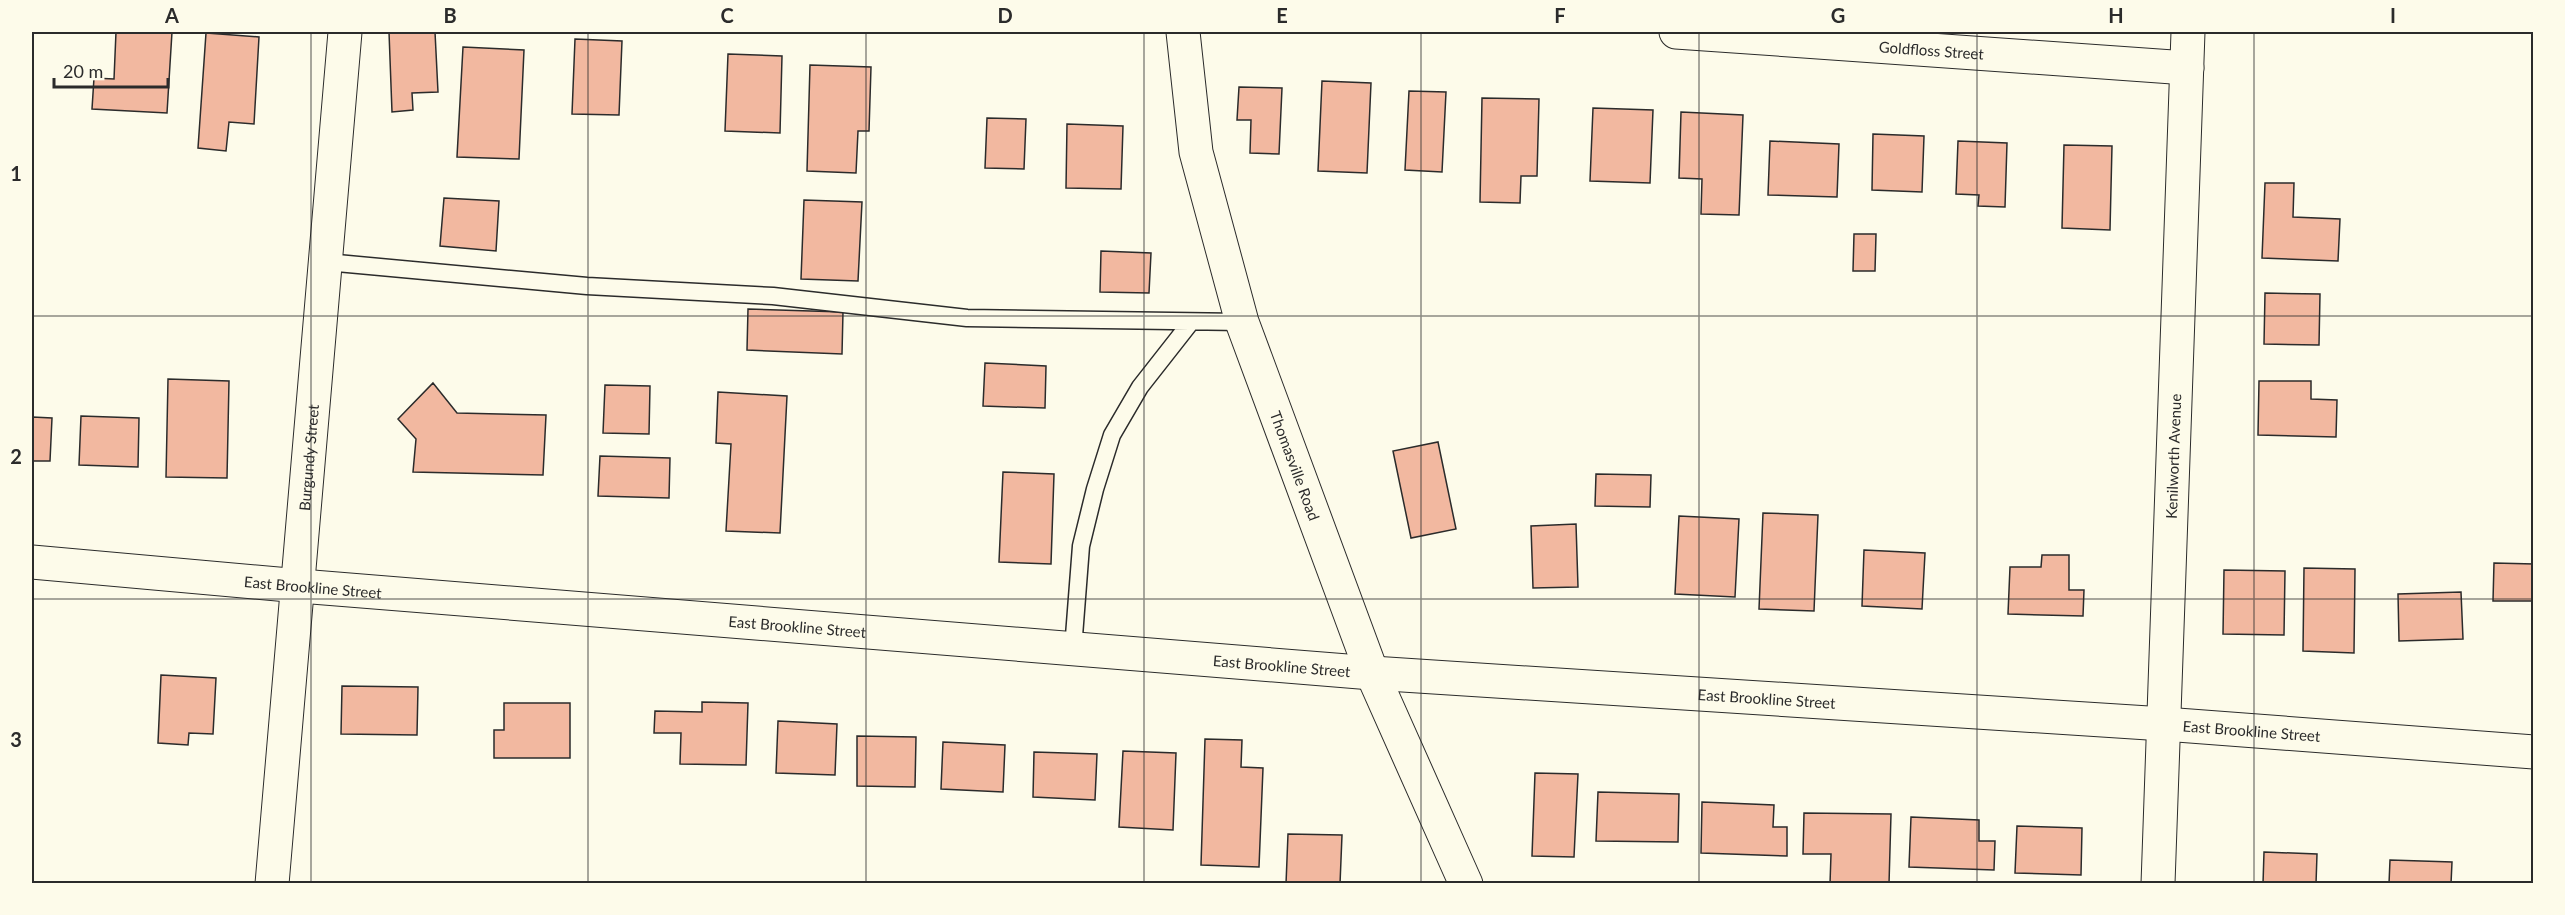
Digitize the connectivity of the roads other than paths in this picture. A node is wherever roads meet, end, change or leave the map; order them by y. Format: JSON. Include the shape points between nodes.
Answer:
{"nodes":[{"id":1,"x":345,"y":32,"type":"edge"},
{"id":2,"x":1183,"y":32,"type":"edge"},
{"id":3,"x":1676,"y":32,"type":"edge"},
{"id":4,"x":2188,"y":32,"type":"edge"},
{"id":5,"x":2187,"y":68,"type":"junction"},
{"id":6,"x":326,"y":262,"type":"junction"},
{"id":7,"x":1191,"y":322,"type":"junction"},
{"id":8,"x":1242,"y":322,"type":"junction"},
{"id":9,"x":32,"y":561,"type":"edge"},
{"id":10,"x":300,"y":586,"type":"junction"},
{"id":11,"x":1073,"y":649,"type":"junction"},
{"id":12,"x":1372,"y":673,"type":"junction"},
{"id":13,"x":2164,"y":724,"type":"junction"},
{"id":14,"x":2534,"y":752,"type":"edge"},
{"id":15,"x":272,"y":884,"type":"edge"},
{"id":16,"x":1466,"y":884,"type":"edge"},
{"id":17,"x":2158,"y":884,"type":"edge"}],
"edges":[{"from":1,"to":6,"type":"street","name":"Burgundy Street"},
{"from":2,"to":8,"type":"street","name":"Thomasville Road","via":[[1196,152]]},
{"from":3,"to":5,"type":"street","name":"Goldfloss Street"},
{"from":4,"to":5,"type":"street","name":"Kenilworth Avenue"},
{"from":5,"to":13,"type":"street","name":"Kenilworth Avenue"},
{"from":6,"to":7,"type":"lane","via":[[587,286],[773,296],[967,318]]},
{"from":6,"to":10,"type":"street","name":"Burgundy Street"},
{"from":7,"to":8,"type":"lane"},
{"from":7,"to":11,"type":"lane","via":[[1140,387],[1112,435],[1081,546]]},
{"from":8,"to":12,"type":"street","name":"Thomasville Road"},
{"from":9,"to":10,"type":"street","name":"East Brookline Street"},
{"from":10,"to":11,"type":"street","name":"East Brookline Street"},
{"from":10,"to":15,"type":"street","name":"Burgundy Street"},
{"from":11,"to":12,"type":"street","name":"East Brookline Street"},
{"from":12,"to":13,"type":"street","name":"East Brookline Street"},
{"from":12,"to":16,"type":"street","name":"Thomasville Road"},
{"from":13,"to":14,"type":"street","name":"East Brookline Street"},
{"from":13,"to":17,"type":"street","name":"Kenilworth Avenue"}]}
